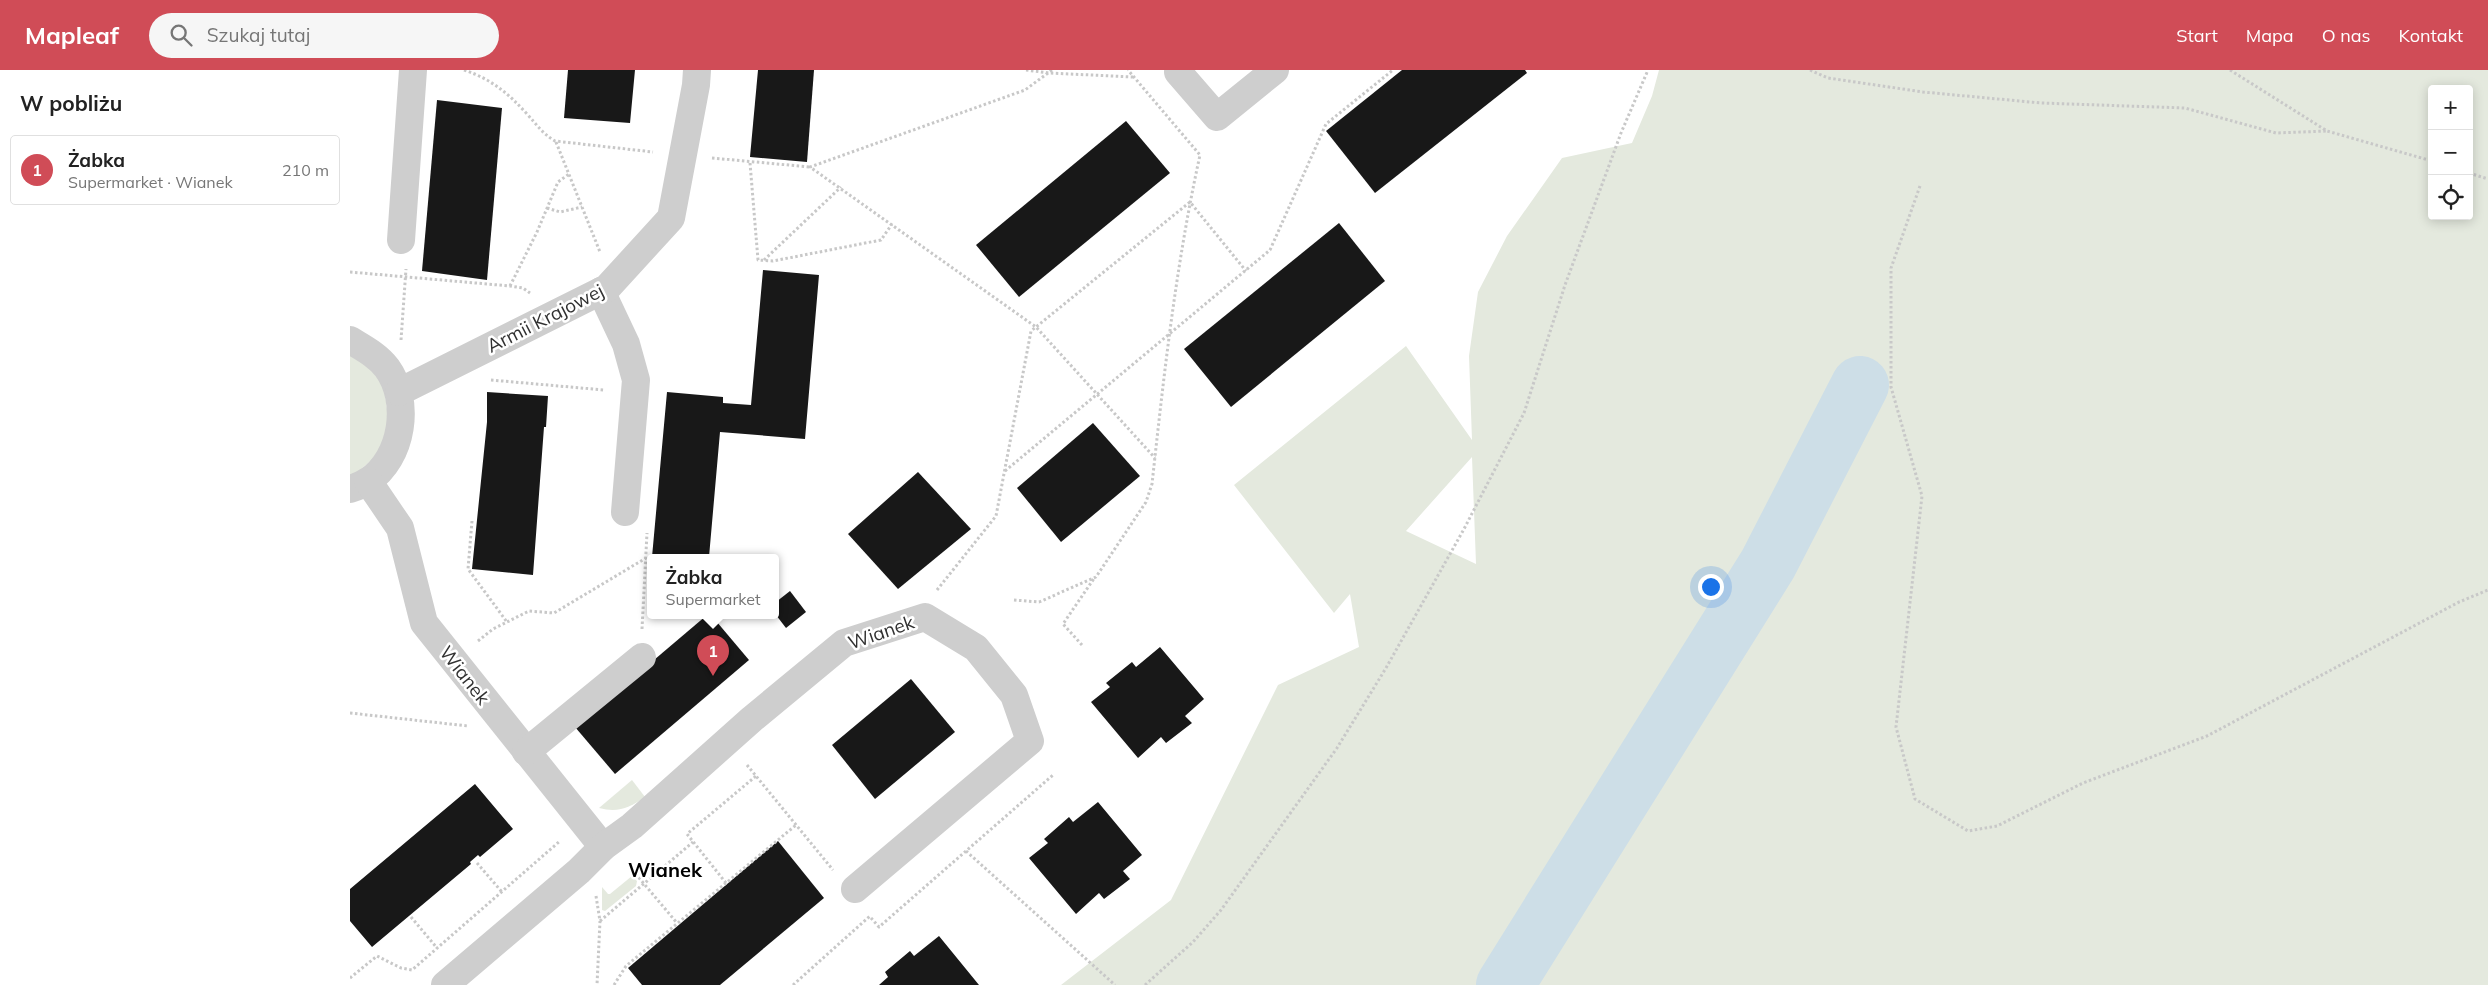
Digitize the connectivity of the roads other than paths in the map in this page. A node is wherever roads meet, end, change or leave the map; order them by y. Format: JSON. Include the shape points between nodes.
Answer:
{"nodes":[{"id":1,"x":412,"y":70,"type":"edge"},
{"id":2,"x":697,"y":70,"type":"edge"},
{"id":3,"x":1275,"y":70,"type":"edge"},
{"id":4,"x":1178,"y":72,"type":"dead end"},
{"id":5,"x":401,"y":240,"type":"road end"},
{"id":6,"x":601,"y":291,"type":"junction"},
{"id":7,"x":350,"y":340,"type":"edge"},
{"id":8,"x":399,"y":392,"type":"junction"},
{"id":9,"x":359,"y":485,"type":"edge"},
{"id":10,"x":625,"y":512,"type":"road end"},
{"id":11,"x":642,"y":657,"type":"dead end"},
{"id":12,"x":526,"y":752,"type":"junction"},
{"id":13,"x":603,"y":847,"type":"junction"},
{"id":14,"x":853,"y":890,"type":"road end"},
{"id":15,"x":445,"y":985,"type":"edge"}],
"edges":[{"from":1,"to":5,"type":"street"},
{"from":2,"to":6,"type":"street","name":"Armii Krajowej","via":[[671,218],[608,288]]},
{"from":3,"to":4,"type":"street","via":[[1217,117]]},
{"from":6,"to":8,"type":"street","name":"Armii Krajowej"},
{"from":6,"to":10,"type":"street","via":[[626,344],[636,380]]},
{"from":7,"to":8,"type":"street","via":[[371,352],[387,368]]},
{"from":8,"to":9,"type":"street","via":[[401,422],[394,446],[383,466]]},
{"from":9,"to":12,"type":"street","name":"Wianek","via":[[400,528],[424,623]]},
{"from":11,"to":12,"type":"street"},
{"from":12,"to":13,"type":"street","name":"Wianek"},
{"from":13,"to":14,"type":"street","name":"Wianek","via":[[632,826],[752,719],[844,643],[925,617],[976,648],[1014,695],[1030,741]]},
{"from":13,"to":15,"type":"street","name":"Wianek"}]}
